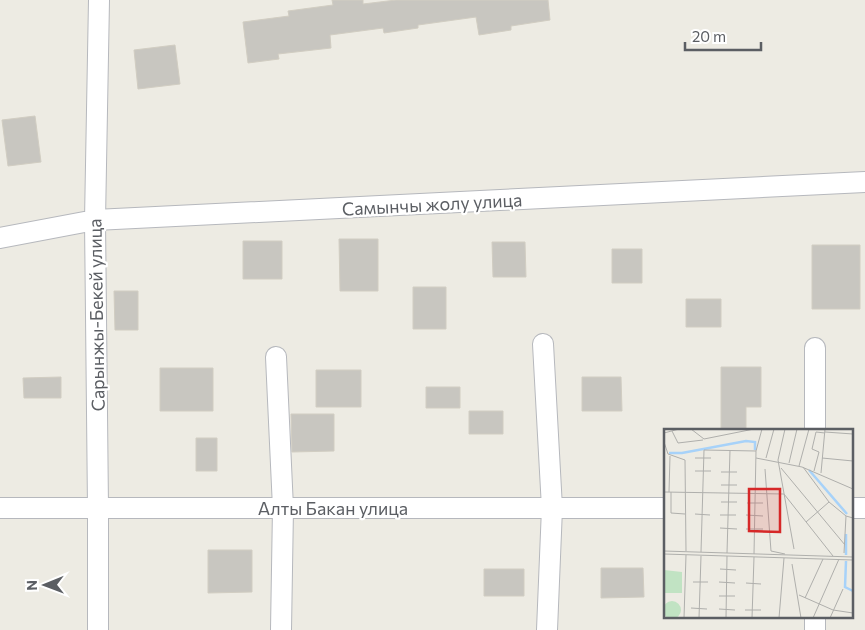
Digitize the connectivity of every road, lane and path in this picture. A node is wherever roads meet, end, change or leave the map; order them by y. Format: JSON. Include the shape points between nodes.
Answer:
{"nodes":[{"id":1,"x":98,"y":0,"type":"edge"},
{"id":2,"x":865,"y":182,"type":"edge"},
{"id":3,"x":95,"y":220,"type":"junction"},
{"id":4,"x":0,"y":238,"type":"edge"},
{"id":5,"x":543,"y":344,"type":"dead end"},
{"id":6,"x":815,"y":348,"type":"dead end"},
{"id":7,"x":276,"y":357,"type":"dead end"},
{"id":8,"x":815,"y":429,"type":"edge"},
{"id":9,"x":0,"y":508,"type":"edge"},
{"id":10,"x":98,"y":508,"type":"junction"},
{"id":11,"x":283,"y":508,"type":"junction"},
{"id":12,"x":552,"y":508,"type":"junction"},
{"id":13,"x":664,"y":508,"type":"edge"},
{"id":14,"x":852,"y":508,"type":"edge"},
{"id":15,"x":865,"y":508,"type":"edge"},
{"id":16,"x":98,"y":630,"type":"edge"},
{"id":17,"x":281,"y":630,"type":"edge"},
{"id":18,"x":547,"y":630,"type":"edge"}],
"edges":[{"from":1,"to":3,"type":"street","name":"Сарынжы-Бекей улица"},
{"from":2,"to":3,"type":"street","name":"Самынчы жолу улица"},
{"from":3,"to":4,"type":"street","name":"Самынчы жолу улица"},
{"from":3,"to":10,"type":"street","name":"Сарынжы-Бекей улица"},
{"from":5,"to":12,"type":"street"},
{"from":6,"to":8,"type":"street"},
{"from":7,"to":11,"type":"street"},
{"from":9,"to":10,"type":"street","name":"Алты Бакан улица"},
{"from":10,"to":11,"type":"street","name":"Алты Бакан улица"},
{"from":10,"to":16,"type":"street","name":"Сарынжы-Бекей улица"},
{"from":11,"to":12,"type":"street","name":"Алты Бакан улица"},
{"from":11,"to":17,"type":"street"},
{"from":12,"to":13,"type":"street","name":"Алты Бакан улица"},
{"from":12,"to":18,"type":"street"},
{"from":14,"to":15,"type":"street"}]}
